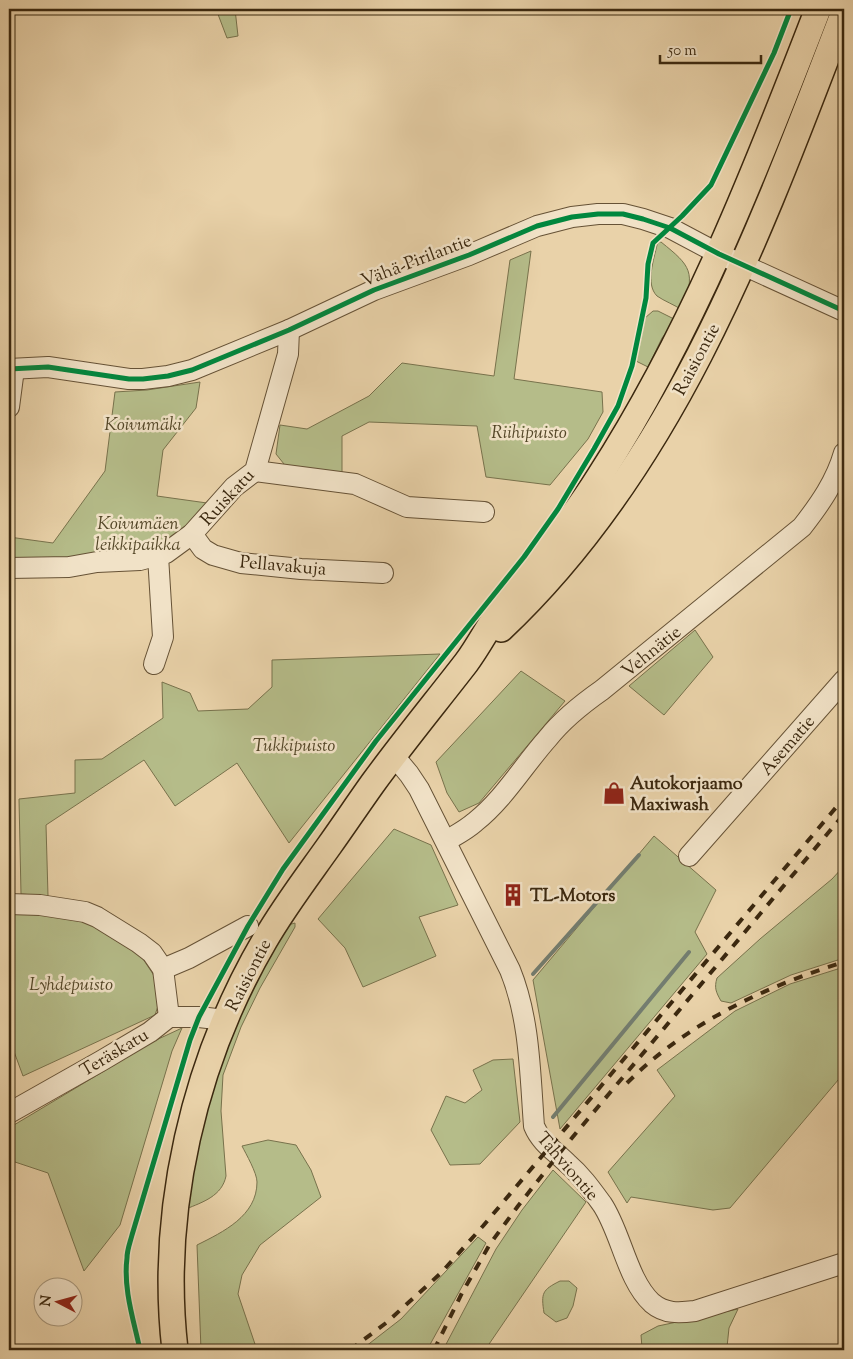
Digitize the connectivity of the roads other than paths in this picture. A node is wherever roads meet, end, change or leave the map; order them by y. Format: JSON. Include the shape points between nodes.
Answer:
{"nodes":[{"id":1,"x":818,"y":9,"type":"edge"},
{"id":2,"x":844,"y":12,"type":"edge"},
{"id":3,"x":719,"y":254,"type":"junction"},
{"id":4,"x":743,"y":264,"type":"junction"},
{"id":5,"x":844,"y":311,"type":"edge"},
{"id":6,"x":289,"y":330,"type":"junction"},
{"id":7,"x":11,"y":369,"type":"edge"},
{"id":8,"x":9,"y":407,"type":"edge"},
{"id":9,"x":844,"y":453,"type":"edge"},
{"id":10,"x":255,"y":471,"type":"junction"},
{"id":11,"x":484,"y":512,"type":"dead end"},
{"id":12,"x":192,"y":534,"type":"junction"},
{"id":13,"x":158,"y":556,"type":"junction"},
{"id":14,"x":9,"y":568,"type":"edge"},
{"id":15,"x":383,"y":573,"type":"dead end"},
{"id":16,"x":470,"y":658,"type":"junction"},
{"id":17,"x":154,"y":664,"type":"dead end"},
{"id":18,"x":844,"y":680,"type":"edge"},
{"id":19,"x":394,"y":756,"type":"junction"},
{"id":20,"x":446,"y":841,"type":"junction"},
{"id":21,"x":690,"y":856,"type":"dead end"},
{"id":22,"x":9,"y":904,"type":"edge"},
{"id":23,"x":248,"y":926,"type":"dead end"},
{"id":24,"x":163,"y":969,"type":"junction"},
{"id":25,"x":169,"y":1017,"type":"junction"},
{"id":26,"x":226,"y":1020,"type":"junction"},
{"id":27,"x":9,"y":1113,"type":"edge"},
{"id":28,"x":844,"y":1263,"type":"edge"},
{"id":29,"x":175,"y":1350,"type":"edge"}],
"edges":[{"from":1,"to":3,"type":"main road","name":"Raisiontie","via":[[763,153]]},
{"from":2,"to":4,"type":"main road","name":"Raisiontie"},
{"from":3,"to":4,"type":"street","name":"Vähä-Pirilantie"},
{"from":3,"to":6,"type":"street","name":"Vähä-Pirilantie","via":[[670,228],[643,219],[623,214],[572,217],[537,226],[374,290]]},
{"from":3,"to":16,"type":"main road","name":"Raisiontie","via":[[638,414],[597,480],[505,603]]},
{"from":4,"to":5,"type":"street"},
{"from":4,"to":16,"type":"main road","name":"Raisiontie","via":[[662,423],[620,489],[556,572]]},
{"from":6,"to":7,"type":"street","name":"Vähä-Pirilantie","via":[[192,370],[168,376],[129,379],[48,367]]},
{"from":6,"to":10,"type":"street","name":"Ruiskatu","via":[[288,354]]},
{"from":7,"to":8,"type":"street"},
{"from":9,"to":20,"type":"street","name":"Vehnätie","via":[[840,468],[821,502],[802,527],[585,702],[547,738],[489,810]]},
{"from":10,"to":11,"type":"street","via":[[355,484],[408,507]]},
{"from":10,"to":12,"type":"street","name":"Ruiskatu","via":[[234,487]]},
{"from":12,"to":13,"type":"street","name":"Ruiskatu"},
{"from":12,"to":15,"type":"street","name":"Pellavakuja","via":[[203,549],[213,555],[241,563]]},
{"from":13,"to":14,"type":"street","name":"Ruiskatu","via":[[69,567]]},
{"from":13,"to":17,"type":"street","via":[[164,637]]},
{"from":16,"to":19,"type":"main road","name":"Raisiontie"},
{"from":18,"to":21,"type":"street","name":"Asematie"},
{"from":19,"to":20,"type":"street","name":"Tahviontie","via":[[419,790]]},
{"from":19,"to":26,"type":"main road","name":"Raisiontie","via":[[283,912],[250,968]]},
{"from":20,"to":28,"type":"street","name":"Tahviontie","via":[[517,987],[523,1009],[537,1133],[584,1180],[603,1206],[638,1284],[651,1302],[662,1310],[695,1311]]},
{"from":22,"to":24,"type":"street","via":[[40,905],[98,917],[139,942]]},
{"from":23,"to":24,"type":"street"},
{"from":24,"to":25,"type":"street"},
{"from":25,"to":26,"type":"street"},
{"from":25,"to":27,"type":"street","name":"Teräskatu","via":[[102,1061]]},
{"from":26,"to":29,"type":"main road","name":"Raisiontie","via":[[194,1114],[180,1178],[171,1268]]}]}
